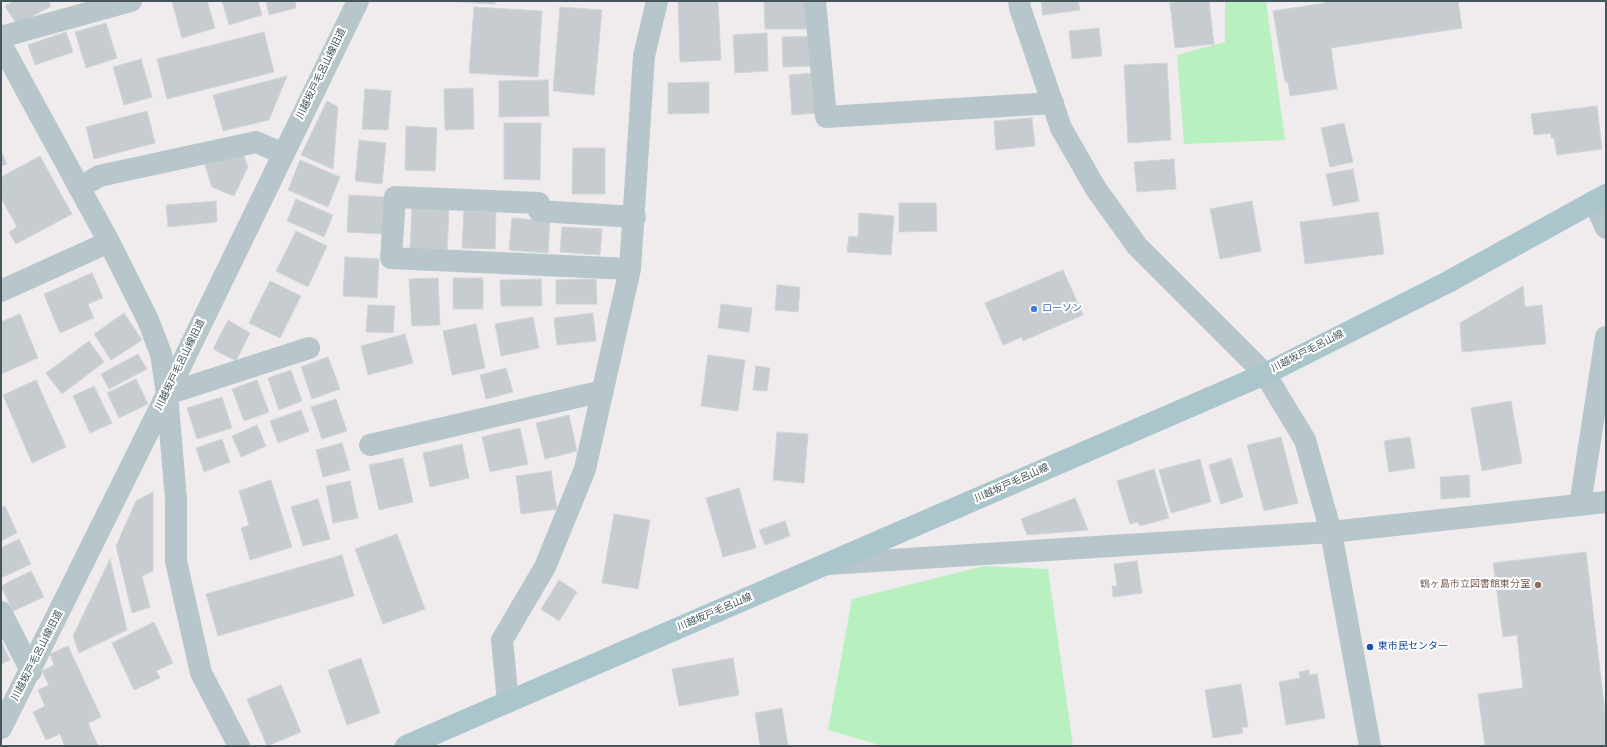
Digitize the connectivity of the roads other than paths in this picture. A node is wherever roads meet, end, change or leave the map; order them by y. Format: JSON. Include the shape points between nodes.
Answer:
{"nodes":[{"id":1,"x":358,"y":1,"type":"edge"},
{"id":2,"x":657,"y":1,"type":"edge"},
{"id":3,"x":814,"y":1,"type":"edge"},
{"id":4,"x":1019,"y":1,"type":"edge"},
{"id":5,"x":122,"y":2,"type":"edge"},
{"id":6,"x":1,"y":37,"type":"edge"},
{"id":7,"x":1,"y":44,"type":"edge"},
{"id":8,"x":1053,"y":103,"type":"junction"},
{"id":9,"x":284,"y":154,"type":"junction"},
{"id":10,"x":79,"y":188,"type":"junction"},
{"id":11,"x":1600,"y":198,"type":"edge"},
{"id":12,"x":635,"y":217,"type":"junction"},
{"id":13,"x":1606,"y":228,"type":"edge"},
{"id":14,"x":109,"y":242,"type":"junction"},
{"id":15,"x":630,"y":268,"type":"junction"},
{"id":16,"x":1,"y":291,"type":"edge"},
{"id":17,"x":1606,"y":337,"type":"edge"},
{"id":18,"x":309,"y":348,"type":"dead end"},
{"id":19,"x":1265,"y":374,"type":"junction"},
{"id":20,"x":603,"y":391,"type":"junction"},
{"id":21,"x":167,"y":394,"type":"junction"},
{"id":22,"x":370,"y":445,"type":"dead end"},
{"id":23,"x":1606,"y":502,"type":"edge"},
{"id":24,"x":1580,"y":505,"type":"junction"},
{"id":25,"x":1331,"y":532,"type":"junction"},
{"id":26,"x":827,"y":564,"type":"junction"},
{"id":27,"x":1,"y":612,"type":"edge"},
{"id":28,"x":31,"y":670,"type":"junction"},
{"id":29,"x":508,"y":702,"type":"junction"},
{"id":30,"x":1,"y":728,"type":"edge"},
{"id":31,"x":239,"y":746,"type":"edge"},
{"id":32,"x":406,"y":746,"type":"edge"},
{"id":33,"x":1370,"y":746,"type":"edge"}],
"edges":[{"from":1,"to":9,"type":"street","name":"川越坂戸毛呂山線旧道"},
{"from":2,"to":12,"type":"street","via":[[644,56]]},
{"from":3,"to":8,"type":"street","via":[[826,117]]},
{"from":4,"to":8,"type":"street"},
{"from":5,"to":6,"type":"street"},
{"from":7,"to":10,"type":"street"},
{"from":8,"to":19,"type":"street","via":[[1061,128],[1096,189],[1137,246]]},
{"from":9,"to":10,"type":"street","via":[[256,142],[99,176]]},
{"from":9,"to":21,"type":"street","name":"川越坂戸毛呂山線旧道"},
{"from":10,"to":14,"type":"street"},
{"from":11,"to":13,"type":"street"},
{"from":11,"to":19,"type":"main road","name":"川越坂戸毛呂山線","via":[[1448,282]]},
{"from":12,"to":15,"type":"street"},
{"from":12,"to":15,"type":"street","via":[[539,211],[539,203],[395,197],[391,258]]},
{"from":14,"to":16,"type":"street"},
{"from":14,"to":21,"type":"street","via":[[148,320],[161,354]]},
{"from":15,"to":20,"type":"street"},
{"from":17,"to":24,"type":"street"},
{"from":18,"to":21,"type":"street"},
{"from":19,"to":25,"type":"street","via":[[1306,440]]},
{"from":19,"to":26,"type":"main road","name":"川越坂戸毛呂山線"},
{"from":20,"to":22,"type":"street"},
{"from":20,"to":29,"type":"street","via":[[585,469],[545,567],[502,640]]},
{"from":21,"to":28,"type":"street","name":"川越坂戸毛呂山線旧道"},
{"from":21,"to":31,"type":"street","via":[[176,499],[176,561],[201,673]]},
{"from":23,"to":24,"type":"street"},
{"from":24,"to":25,"type":"street"},
{"from":25,"to":26,"type":"street"},
{"from":25,"to":33,"type":"street"},
{"from":26,"to":29,"type":"main road","name":"川越坂戸毛呂山線"},
{"from":27,"to":28,"type":"street"},
{"from":28,"to":30,"type":"street","name":"川越坂戸毛呂山線旧道"},
{"from":29,"to":32,"type":"main road","name":"川越坂戸毛呂山線"}]}
